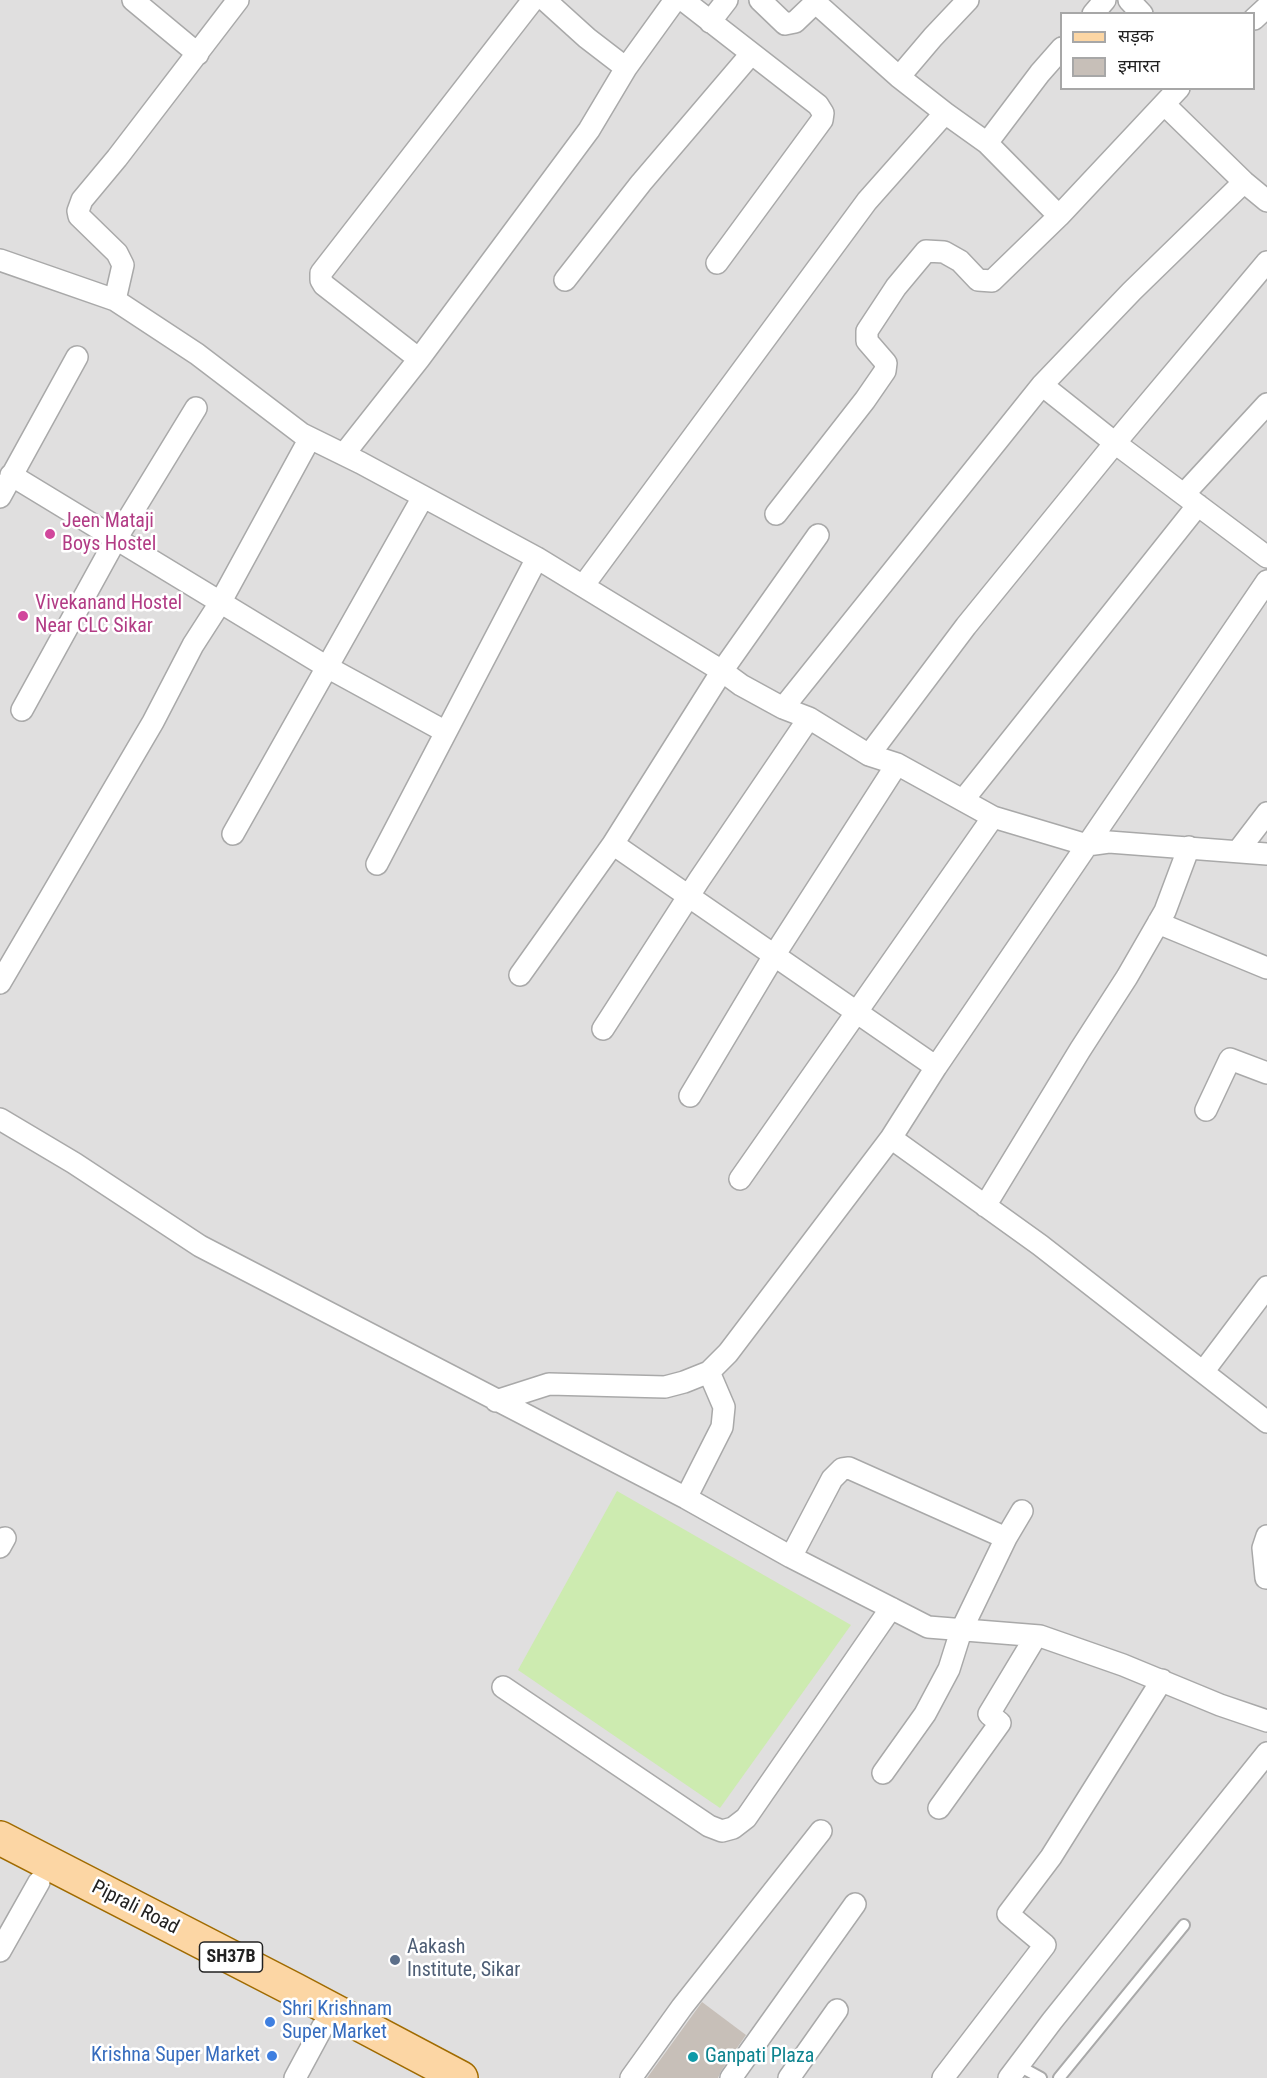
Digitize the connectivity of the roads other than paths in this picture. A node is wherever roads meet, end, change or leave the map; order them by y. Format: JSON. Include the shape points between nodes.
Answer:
{"nodes":[{"id":1,"x":134,"y":0,"type":"edge"},
{"id":2,"x":238,"y":0,"type":"edge"},
{"id":3,"x":533,"y":0,"type":"edge"},
{"id":4,"x":545,"y":0,"type":"edge"},
{"id":5,"x":675,"y":0,"type":"edge"},
{"id":6,"x":683,"y":0,"type":"edge"},
{"id":7,"x":727,"y":0,"type":"edge"},
{"id":8,"x":760,"y":0,"type":"edge"},
{"id":9,"x":968,"y":0,"type":"edge"},
{"id":10,"x":1105,"y":0,"type":"edge"},
{"id":11,"x":1129,"y":0,"type":"edge"},
{"id":12,"x":817,"y":1,"type":"edge"},
{"id":13,"x":1267,"y":7,"type":"edge"},
{"id":14,"x":1095,"y":12,"type":"edge"},
{"id":15,"x":1140,"y":12,"type":"edge"},
{"id":16,"x":1255,"y":18,"type":"edge"},
{"id":17,"x":710,"y":22,"type":"junction"},
{"id":18,"x":1060,"y":50,"type":"edge"},
{"id":19,"x":198,"y":54,"type":"junction"},
{"id":20,"x":751,"y":54,"type":"junction"},
{"id":21,"x":626,"y":68,"type":"junction"},
{"id":22,"x":898,"y":77,"type":"junction"},
{"id":23,"x":1177,"y":90,"type":"edge"},
{"id":24,"x":1165,"y":105,"type":"junction"},
{"id":25,"x":945,"y":113,"type":"junction"},
{"id":26,"x":987,"y":143,"type":"junction"},
{"id":27,"x":1244,"y":182,"type":"junction"},
{"id":28,"x":1267,"y":201,"type":"edge"},
{"id":29,"x":1059,"y":216,"type":"junction"},
{"id":30,"x":0,"y":260,"type":"edge"},
{"id":31,"x":1267,"y":262,"type":"edge"},
{"id":32,"x":717,"y":263,"type":"dead end"},
{"id":33,"x":565,"y":280,"type":"dead end"},
{"id":34,"x":115,"y":300,"type":"junction"},
{"id":35,"x":77,"y":357,"type":"dead end"},
{"id":36,"x":419,"y":359,"type":"junction"},
{"id":37,"x":1042,"y":385,"type":"junction"},
{"id":38,"x":1267,"y":404,"type":"edge"},
{"id":39,"x":196,"y":408,"type":"dead end"},
{"id":40,"x":310,"y":438,"type":"junction"},
{"id":41,"x":1115,"y":443,"type":"junction"},
{"id":42,"x":344,"y":454,"type":"junction"},
{"id":43,"x":5,"y":472,"type":"edge"},
{"id":44,"x":0,"y":497,"type":"edge"},
{"id":45,"x":423,"y":497,"type":"junction"},
{"id":46,"x":1191,"y":499,"type":"junction"},
{"id":47,"x":776,"y":514,"type":"dead end"},
{"id":48,"x":818,"y":535,"type":"dead end"},
{"id":49,"x":116,"y":539,"type":"junction"},
{"id":50,"x":1267,"y":556,"type":"edge"},
{"id":51,"x":537,"y":558,"type":"junction"},
{"id":52,"x":1267,"y":581,"type":"edge"},
{"id":53,"x":582,"y":586,"type":"junction"},
{"id":54,"x":220,"y":603,"type":"junction"},
{"id":55,"x":327,"y":666,"type":"junction"},
{"id":56,"x":722,"y":671,"type":"junction"},
{"id":57,"x":783,"y":708,"type":"junction"},
{"id":58,"x":22,"y":710,"type":"dead end"},
{"id":59,"x":809,"y":717,"type":"junction"},
{"id":60,"x":446,"y":732,"type":"junction"},
{"id":61,"x":869,"y":755,"type":"junction"},
{"id":62,"x":897,"y":764,"type":"junction"},
{"id":63,"x":963,"y":799,"type":"junction"},
{"id":64,"x":1267,"y":813,"type":"edge"},
{"id":65,"x":993,"y":817,"type":"junction"},
{"id":66,"x":233,"y":834,"type":"dead end"},
{"id":67,"x":613,"y":844,"type":"junction"},
{"id":68,"x":1087,"y":845,"type":"junction"},
{"id":69,"x":1189,"y":847,"type":"junction"},
{"id":70,"x":1238,"y":851,"type":"junction"},
{"id":71,"x":1267,"y":854,"type":"edge"},
{"id":72,"x":377,"y":864,"type":"dead end"},
{"id":73,"x":689,"y":895,"type":"junction"},
{"id":74,"x":1158,"y":923,"type":"junction"},
{"id":75,"x":776,"y":954,"type":"junction"},
{"id":76,"x":1267,"y":968,"type":"edge"},
{"id":77,"x":520,"y":975,"type":"dead end"},
{"id":78,"x":0,"y":983,"type":"edge"},
{"id":79,"x":858,"y":1012,"type":"junction"},
{"id":80,"x":603,"y":1029,"type":"dead end"},
{"id":81,"x":936,"y":1067,"type":"junction"},
{"id":82,"x":1267,"y":1073,"type":"edge"},
{"id":83,"x":690,"y":1096,"type":"dead end"},
{"id":84,"x":1206,"y":1110,"type":"dead end"},
{"id":85,"x":0,"y":1119,"type":"edge"},
{"id":86,"x":891,"y":1138,"type":"junction"},
{"id":87,"x":740,"y":1179,"type":"dead end"},
{"id":88,"x":985,"y":1206,"type":"junction"},
{"id":89,"x":1267,"y":1287,"type":"edge"},
{"id":90,"x":709,"y":1372,"type":"junction"},
{"id":91,"x":1203,"y":1372,"type":"junction"},
{"id":92,"x":496,"y":1401,"type":"junction"},
{"id":93,"x":1267,"y":1422,"type":"edge"},
{"id":94,"x":686,"y":1498,"type":"junction"},
{"id":95,"x":1022,"y":1511,"type":"dead end"},
{"id":96,"x":1267,"y":1536,"type":"edge"},
{"id":97,"x":1006,"y":1538,"type":"junction"},
{"id":98,"x":791,"y":1557,"type":"junction"},
{"id":99,"x":1266,"y":1578,"type":"edge"},
{"id":100,"x":891,"y":1608,"type":"junction"},
{"id":101,"x":961,"y":1631,"type":"junction"},
{"id":102,"x":1036,"y":1636,"type":"junction"},
{"id":103,"x":1162,"y":1680,"type":"junction"},
{"id":104,"x":503,"y":1687,"type":"dead end"},
{"id":105,"x":1267,"y":1721,"type":"edge"},
{"id":106,"x":1267,"y":1753,"type":"edge"},
{"id":107,"x":883,"y":1773,"type":"dead end"},
{"id":108,"x":939,"y":1808,"type":"dead end"},
{"id":109,"x":820,"y":1831,"type":"dead end"},
{"id":110,"x":0,"y":1839,"type":"edge"},
{"id":111,"x":0,"y":1863,"type":"edge"},
{"id":112,"x":39,"y":1882,"type":"junction"},
{"id":113,"x":855,"y":1904,"type":"dead end"},
{"id":114,"x":1184,"y":1924,"type":"dead end"},
{"id":115,"x":0,"y":1951,"type":"edge"},
{"id":116,"x":837,"y":2010,"type":"dead end"},
{"id":117,"x":323,"y":2026,"type":"junction"},
{"id":118,"x":1014,"y":2072,"type":"edge"},
{"id":119,"x":296,"y":2078,"type":"edge"},
{"id":120,"x":418,"y":2078,"type":"edge"},
{"id":121,"x":461,"y":2078,"type":"edge"},
{"id":122,"x":631,"y":2078,"type":"edge"},
{"id":123,"x":731,"y":2078,"type":"edge"},
{"id":124,"x":789,"y":2078,"type":"edge"},
{"id":125,"x":943,"y":2078,"type":"edge"},
{"id":126,"x":1041,"y":2078,"type":"edge"},
{"id":127,"x":1059,"y":2078,"type":"edge"}],
"edges":[{"from":1,"to":19,"type":"street"},
{"from":2,"to":19,"type":"street"},
{"from":3,"to":36,"type":"street","via":[[321,273],[324,285]]},
{"from":4,"to":21,"type":"street"},
{"from":5,"to":21,"type":"street"},
{"from":6,"to":17,"type":"street"},
{"from":7,"to":17,"type":"street"},
{"from":8,"to":12,"type":"street","via":[[785,24],[795,22]]},
{"from":9,"to":22,"type":"street"},
{"from":10,"to":14,"type":"street"},
{"from":11,"to":15,"type":"street"},
{"from":12,"to":22,"type":"street"},
{"from":13,"to":16,"type":"street"},
{"from":17,"to":20,"type":"street"},
{"from":18,"to":26,"type":"street"},
{"from":19,"to":34,"type":"street","via":[[82,200],[78,211],[82,221],[121,260],[123,271]]},
{"from":20,"to":32,"type":"street","via":[[824,113]]},
{"from":20,"to":33,"type":"street"},
{"from":21,"to":36,"type":"street","via":[[589,130]]},
{"from":22,"to":25,"type":"street"},
{"from":23,"to":24,"type":"street"},
{"from":24,"to":27,"type":"street"},
{"from":24,"to":29,"type":"street"},
{"from":25,"to":26,"type":"street"},
{"from":25,"to":53,"type":"street","via":[[867,201]]},
{"from":26,"to":29,"type":"street"},
{"from":27,"to":28,"type":"street"},
{"from":27,"to":37,"type":"street"},
{"from":29,"to":47,"type":"street","via":[[992,281],[978,280],[960,261],[944,252],[926,251],[867,331],[867,341],[886,363],[885,371]]},
{"from":30,"to":34,"type":"street"},
{"from":31,"to":41,"type":"street"},
{"from":34,"to":40,"type":"street"},
{"from":35,"to":43,"type":"street"},
{"from":36,"to":42,"type":"street"},
{"from":37,"to":41,"type":"street"},
{"from":37,"to":57,"type":"street"},
{"from":38,"to":46,"type":"street"},
{"from":39,"to":49,"type":"street"},
{"from":40,"to":42,"type":"street"},
{"from":40,"to":54,"type":"street"},
{"from":41,"to":46,"type":"street"},
{"from":41,"to":61,"type":"street","via":[[966,626]]},
{"from":42,"to":45,"type":"street"},
{"from":43,"to":44,"type":"street"},
{"from":43,"to":49,"type":"street"},
{"from":45,"to":51,"type":"street"},
{"from":45,"to":55,"type":"street"},
{"from":46,"to":50,"type":"street"},
{"from":46,"to":63,"type":"street"},
{"from":48,"to":56,"type":"street"},
{"from":49,"to":54,"type":"street"},
{"from":49,"to":58,"type":"street"},
{"from":51,"to":53,"type":"street"},
{"from":51,"to":60,"type":"street"},
{"from":52,"to":68,"type":"street"},
{"from":53,"to":56,"type":"street"},
{"from":54,"to":55,"type":"street"},
{"from":54,"to":78,"type":"street"},
{"from":55,"to":60,"type":"street"},
{"from":55,"to":66,"type":"street"},
{"from":56,"to":57,"type":"street"},
{"from":56,"to":67,"type":"street"},
{"from":57,"to":59,"type":"street"},
{"from":59,"to":61,"type":"street"},
{"from":59,"to":73,"type":"street"},
{"from":60,"to":72,"type":"street"},
{"from":61,"to":62,"type":"street"},
{"from":62,"to":63,"type":"street"},
{"from":62,"to":75,"type":"street"},
{"from":63,"to":65,"type":"street"},
{"from":64,"to":70,"type":"street"},
{"from":65,"to":68,"type":"street"},
{"from":65,"to":79,"type":"street"},
{"from":67,"to":73,"type":"street"},
{"from":67,"to":77,"type":"street"},
{"from":68,"to":69,"type":"street","via":[[1110,842]]},
{"from":68,"to":81,"type":"street"},
{"from":69,"to":70,"type":"street"},
{"from":69,"to":74,"type":"street"},
{"from":70,"to":71,"type":"street"},
{"from":73,"to":75,"type":"street"},
{"from":73,"to":80,"type":"street"},
{"from":74,"to":76,"type":"street"},
{"from":74,"to":88,"type":"street"},
{"from":75,"to":79,"type":"street"},
{"from":75,"to":83,"type":"street"},
{"from":79,"to":81,"type":"street"},
{"from":79,"to":87,"type":"street"},
{"from":81,"to":86,"type":"street"},
{"from":82,"to":84,"type":"street","via":[[1230,1059]]},
{"from":85,"to":92,"type":"street","via":[[200,1246]]},
{"from":86,"to":88,"type":"street"},
{"from":86,"to":90,"type":"street","via":[[728,1353]]},
{"from":88,"to":91,"type":"street"},
{"from":89,"to":91,"type":"street"},
{"from":90,"to":92,"type":"street","via":[[665,1387],[549,1384]]},
{"from":90,"to":94,"type":"street","via":[[724,1407],[722,1426]]},
{"from":91,"to":93,"type":"street"},
{"from":92,"to":94,"type":"street"},
{"from":94,"to":98,"type":"street"},
{"from":95,"to":97,"type":"street"},
{"from":96,"to":99,"type":"street","via":[[1263,1548]]},
{"from":97,"to":98,"type":"street","via":[[849,1468],[832,1479]]},
{"from":97,"to":101,"type":"street"},
{"from":98,"to":100,"type":"street"},
{"from":100,"to":101,"type":"street","via":[[928,1627]]},
{"from":100,"to":104,"type":"street","via":[[746,1818],[728,1830],[709,1826]]},
{"from":101,"to":102,"type":"street"},
{"from":101,"to":107,"type":"street","via":[[949,1669],[925,1714]]},
{"from":102,"to":103,"type":"street"},
{"from":102,"to":108,"type":"street","via":[[989,1714],[1000,1723]]},
{"from":103,"to":105,"type":"street"},
{"from":103,"to":125,"type":"street","via":[[1051,1857],[1008,1914],[1046,1945]]},
{"from":106,"to":118,"type":"street"},
{"from":109,"to":122,"type":"street"},
{"from":110,"to":121,"type":"main road","name":"Piprali Road","number":"SH37B"},
{"from":111,"to":112,"type":"main road"},
{"from":112,"to":115,"type":"street"},
{"from":112,"to":117,"type":"main road"},
{"from":113,"to":123,"type":"street"},
{"from":114,"to":127,"type":"lane"},
{"from":116,"to":124,"type":"street"},
{"from":117,"to":119,"type":"street"},
{"from":117,"to":120,"type":"main road"},
{"from":118,"to":126,"type":"lane"}]}
